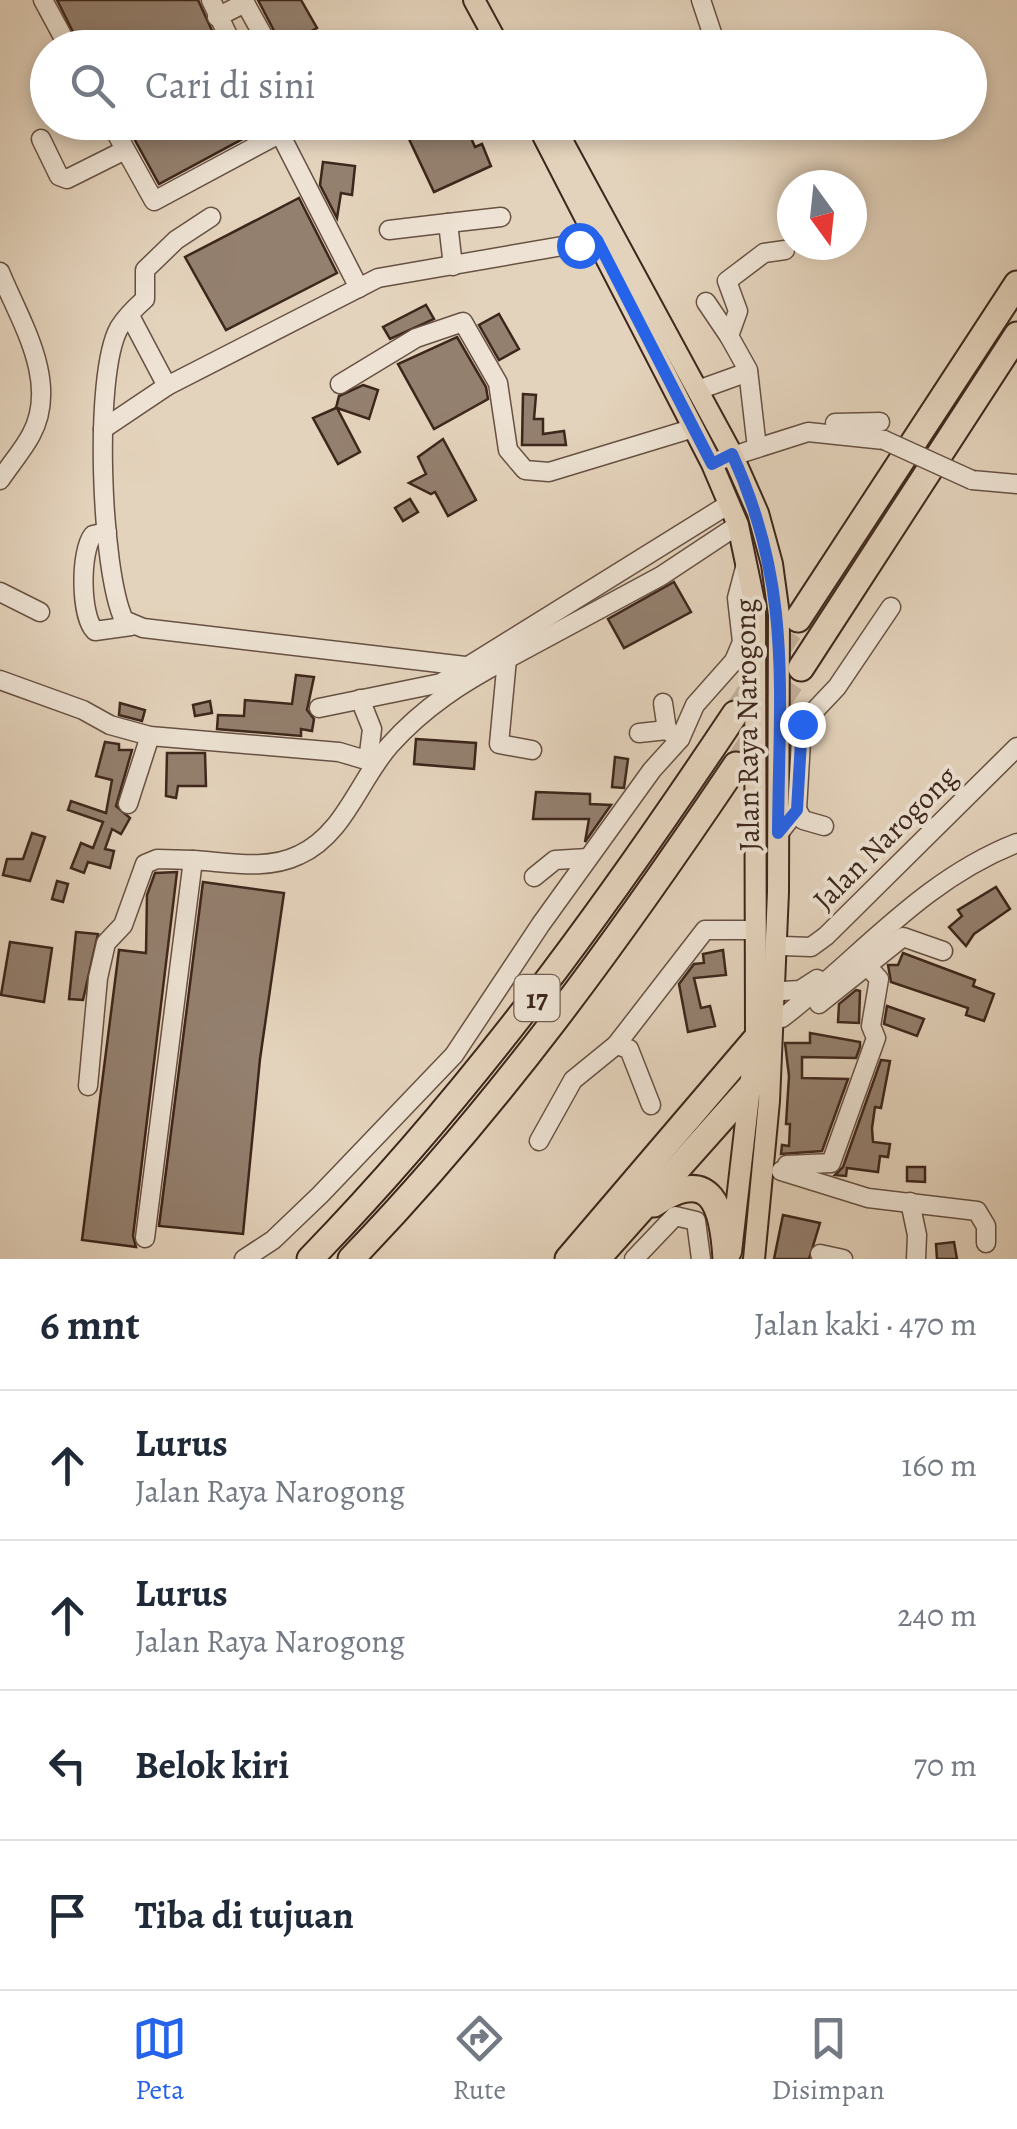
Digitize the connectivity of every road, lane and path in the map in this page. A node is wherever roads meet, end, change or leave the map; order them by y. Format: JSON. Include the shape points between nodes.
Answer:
{"nodes":[{"id":1,"x":43,"y":0,"type":"edge"},
{"id":2,"x":474,"y":0,"type":"edge"},
{"id":3,"x":701,"y":0,"type":"edge"},
{"id":4,"x":211,"y":4,"type":"edge"},
{"id":5,"x":59,"y":30,"type":"edge"},
{"id":6,"x":225,"y":30,"type":"edge"},
{"id":7,"x":260,"y":30,"type":"edge"},
{"id":8,"x":490,"y":30,"type":"edge"},
{"id":9,"x":711,"y":30,"type":"edge"},
{"id":10,"x":41,"y":140,"type":"edge"},
{"id":11,"x":120,"y":140,"type":"edge"},
{"id":12,"x":257,"y":140,"type":"edge"},
{"id":13,"x":283,"y":140,"type":"edge"},
{"id":14,"x":545,"y":140,"type":"edge"},
{"id":15,"x":562,"y":140,"type":"edge"},
{"id":16,"x":125,"y":150,"type":"junction"},
{"id":17,"x":210,"y":217,"type":"dead end"},
{"id":18,"x":501,"y":218,"type":"dead end"},
{"id":19,"x":448,"y":223,"type":"junction"},
{"id":20,"x":390,"y":230,"type":"dead end"},
{"id":21,"x":597,"y":240,"type":"junction"},
{"id":22,"x":777,"y":251,"type":"edge"},
{"id":23,"x":453,"y":266,"type":"junction"},
{"id":24,"x":0,"y":272,"type":"edge"},
{"id":25,"x":1017,"y":284,"type":"edge"},
{"id":26,"x":359,"y":288,"type":"junction"},
{"id":27,"x":706,"y":302,"type":"dead end"},
{"id":28,"x":130,"y":316,"type":"junction"},
{"id":29,"x":1017,"y":335,"type":"edge"},
{"id":30,"x":729,"y":336,"type":"junction"},
{"id":31,"x":748,"y":372,"type":"junction"},
{"id":32,"x":340,"y":384,"type":"dead end"},
{"id":33,"x":167,"y":386,"type":"junction"},
{"id":34,"x":698,"y":390,"type":"junction"},
{"id":35,"x":694,"y":428,"type":"junction"},
{"id":36,"x":103,"y":429,"type":"junction"},
{"id":37,"x":757,"y":448,"type":"junction"},
{"id":38,"x":732,"y":454,"type":"junction"},
{"id":39,"x":712,"y":464,"type":"junction"},
{"id":40,"x":0,"y":480,"type":"edge"},
{"id":41,"x":1017,"y":484,"type":"edge"},
{"id":42,"x":730,"y":504,"type":"junction"},
{"id":43,"x":738,"y":525,"type":"junction"},
{"id":44,"x":107,"y":532,"type":"junction"},
{"id":45,"x":747,"y":560,"type":"junction"},
{"id":46,"x":0,"y":592,"type":"edge"},
{"id":47,"x":891,"y":608,"type":"dead end"},
{"id":48,"x":40,"y":612,"type":"dead end"},
{"id":49,"x":798,"y":619,"type":"tunnel mouth"},
{"id":50,"x":131,"y":626,"type":"junction"},
{"id":51,"x":758,"y":650,"type":"junction"},
{"id":52,"x":507,"y":659,"type":"junction"},
{"id":53,"x":734,"y":661,"type":"junction"},
{"id":54,"x":465,"y":666,"type":"junction"},
{"id":55,"x":801,"y":668,"type":"tunnel mouth"},
{"id":56,"x":0,"y":680,"type":"edge"},
{"id":57,"x":360,"y":699,"type":"junction"},
{"id":58,"x":664,"y":703,"type":"dead end"},
{"id":59,"x":319,"y":708,"type":"dead end"},
{"id":60,"x":735,"y":714,"type":"tunnel mouth"},
{"id":61,"x":639,"y":733,"type":"dead end"},
{"id":62,"x":674,"y":735,"type":"junction"},
{"id":63,"x":150,"y":736,"type":"junction"},
{"id":64,"x":1017,"y":747,"type":"edge"},
{"id":65,"x":532,"y":750,"type":"dead end"},
{"id":66,"x":372,"y":762,"type":"junction"},
{"id":67,"x":736,"y":764,"type":"tunnel mouth"},
{"id":68,"x":128,"y":804,"type":"dead end"},
{"id":69,"x":797,"y":810,"type":"junction"},
{"id":70,"x":824,"y":826,"type":"dead end"},
{"id":71,"x":778,"y":833,"type":"junction"},
{"id":72,"x":1017,"y":843,"type":"edge"},
{"id":73,"x":588,"y":858,"type":"junction"},
{"id":74,"x":193,"y":860,"type":"junction"},
{"id":75,"x":534,"y":877,"type":"dead end"},
{"id":76,"x":778,"y":892,"type":"junction"},
{"id":77,"x":756,"y":930,"type":"junction"},
{"id":78,"x":782,"y":946,"type":"junction"},
{"id":79,"x":943,"y":951,"type":"dead end"},
{"id":80,"x":864,"y":957,"type":"junction"},
{"id":81,"x":782,"y":990,"type":"junction"},
{"id":82,"x":773,"y":1032,"type":"junction"},
{"id":83,"x":616,"y":1045,"type":"junction"},
{"id":84,"x":761,"y":1085,"type":"junction"},
{"id":85,"x":88,"y":1086,"type":"dead end"},
{"id":86,"x":651,"y":1105,"type":"dead end"},
{"id":87,"x":539,"y":1140,"type":"dead end"},
{"id":88,"x":778,"y":1170,"type":"junction"},
{"id":89,"x":910,"y":1202,"type":"junction"},
{"id":90,"x":761,"y":1208,"type":"junction"},
{"id":91,"x":634,"y":1217,"type":"junction"},
{"id":92,"x":350,"y":1218,"type":"junction"},
{"id":93,"x":145,"y":1238,"type":"dead end"},
{"id":94,"x":986,"y":1243,"type":"dead end"},
{"id":95,"x":820,"y":1254,"type":"dead end"},
{"id":96,"x":244,"y":1259,"type":"edge"},
{"id":97,"x":297,"y":1259,"type":"edge"},
{"id":98,"x":310,"y":1259,"type":"edge"},
{"id":99,"x":351,"y":1259,"type":"edge"},
{"id":100,"x":568,"y":1259,"type":"edge"},
{"id":101,"x":598,"y":1259,"type":"edge"},
{"id":102,"x":634,"y":1259,"type":"edge"},
{"id":103,"x":701,"y":1259,"type":"edge"},
{"id":104,"x":728,"y":1259,"type":"edge"},
{"id":105,"x":754,"y":1259,"type":"edge"},
{"id":106,"x":843,"y":1259,"type":"edge"},
{"id":107,"x":916,"y":1259,"type":"edge"}],
"edges":[{"from":1,"to":5,"type":"street"},
{"from":2,"to":8,"type":"main road"},
{"from":3,"to":9,"type":"street"},
{"from":4,"to":6,"type":"street"},
{"from":4,"to":7,"type":"street","via":[[245,3]]},
{"from":10,"to":16,"type":"street","via":[[59,176],[68,179]]},
{"from":11,"to":16,"type":"street"},
{"from":12,"to":16,"type":"street","via":[[158,200]]},
{"from":13,"to":26,"type":"street"},
{"from":14,"to":21,"type":"main road","name":"Jalan Raya Narogong"},
{"from":15,"to":34,"type":"main road","name":"Jalan Raya Narogong"},
{"from":17,"to":28,"type":"street","via":[[145,270],[145,299]]},
{"from":18,"to":19,"type":"street"},
{"from":19,"to":20,"type":"street"},
{"from":19,"to":23,"type":"street"},
{"from":21,"to":23,"type":"street"},
{"from":21,"to":35,"type":"main road","name":"Jalan Raya Narogong"},
{"from":22,"to":30,"type":"street","via":[[728,278],[738,311]]},
{"from":23,"to":26,"type":"street","via":[[378,278]]},
{"from":24,"to":40,"type":"street","via":[[38,363],[42,400],[33,432]]},
{"from":25,"to":49,"type":"highway"},
{"from":26,"to":33,"type":"street"},
{"from":27,"to":30,"type":"street"},
{"from":28,"to":33,"type":"street"},
{"from":28,"to":36,"type":"street","via":[[118,330]]},
{"from":29,"to":55,"type":"highway"},
{"from":30,"to":31,"type":"street"},
{"from":31,"to":34,"type":"street"},
{"from":31,"to":37,"type":"street"},
{"from":32,"to":35,"type":"street","via":[[416,338],[463,322],[498,383],[508,450],[525,470],[549,472]]},
{"from":33,"to":36,"type":"street"},
{"from":34,"to":38,"type":"main road","name":"Jalan Raya Narogong"},
{"from":35,"to":39,"type":"main road","name":"Jalan Raya Narogong"},
{"from":36,"to":44,"type":"street"},
{"from":37,"to":38,"type":"street"},
{"from":37,"to":41,"type":"street","bridge":true,"via":[[808,432],[882,431],[972,480]]},
{"from":38,"to":39,"type":"street"},
{"from":38,"to":71,"type":"main road","name":"Jalan Raya Narogong","via":[[758,513],[779,615]]},
{"from":39,"to":42,"type":"main road","name":"Jalan Raya Narogong"},
{"from":42,"to":43,"type":"main road","name":"Jalan Raya Narogong"},
{"from":42,"to":54,"type":"street"},
{"from":43,"to":45,"type":"main road","name":"Jalan Raya Narogong"},
{"from":43,"to":52,"type":"street","via":[[662,576]]},
{"from":44,"to":50,"type":"street","via":[[117,606]]},
{"from":44,"to":50,"type":"street","via":[[93,535],[86,546],[88,620],[95,630]]},
{"from":45,"to":51,"type":"main road","name":"Jalan Raya Narogong"},
{"from":45,"to":53,"type":"street","via":[[738,598],[742,642]]},
{"from":46,"to":48,"type":"street"},
{"from":47,"to":69,"type":"street","via":[[837,687],[802,724]]},
{"from":50,"to":54,"type":"street"},
{"from":51,"to":53,"type":"street"},
{"from":51,"to":77,"type":"main road","name":"Jalan Raya Narogong"},
{"from":52,"to":65,"type":"street","via":[[499,744]]},
{"from":52,"to":66,"type":"street","via":[[456,685]]},
{"from":53,"to":62,"type":"street"},
{"from":54,"to":57,"type":"street","via":[[441,683]]},
{"from":56,"to":63,"type":"street"},
{"from":57,"to":59,"type":"street"},
{"from":57,"to":66,"type":"street","via":[[372,729]]},
{"from":58,"to":62,"type":"street"},
{"from":60,"to":92,"type":"highway","number":"17","via":[[561,968],[419,1144]]},
{"from":61,"to":62,"type":"street"},
{"from":62,"to":73,"type":"street"},
{"from":63,"to":66,"type":"street","via":[[340,752]]},
{"from":63,"to":68,"type":"street"},
{"from":64,"to":78,"type":"street","name":"Jalan Narogong","via":[[826,936],[811,948]]},
{"from":66,"to":74,"type":"street","via":[[356,799],[325,836],[296,857],[268,865]]},
{"from":67,"to":99,"type":"highway","number":"17","via":[[585,985],[441,1162]]},
{"from":69,"to":70,"type":"street","via":[[803,820]]},
{"from":69,"to":71,"type":"street"},
{"from":71,"to":76,"type":"main road","name":"Jalan Raya Narogong"},
{"from":72,"to":80,"type":"street","via":[[950,875]]},
{"from":73,"to":75,"type":"street","via":[[555,860]]},
{"from":73,"to":96,"type":"street","via":[[454,1055],[308,1206]]},
{"from":74,"to":85,"type":"street","via":[[145,864],[123,925],[106,943]]},
{"from":74,"to":93,"type":"street"},
{"from":76,"to":78,"type":"main road"},
{"from":76,"to":82,"type":"main road","name":"Jalan Raya Narogong"},
{"from":77,"to":82,"type":"main road","name":"Jalan Raya Narogong"},
{"from":77,"to":83,"type":"street","via":[[705,930]]},
{"from":78,"to":81,"type":"main road"},
{"from":79,"to":80,"type":"street","via":[[903,937]]},
{"from":80,"to":81,"type":"street","via":[[800,990]]},
{"from":80,"to":82,"type":"street"},
{"from":80,"to":88,"type":"street","via":[[879,979],[871,1026],[875,1046],[842,1141],[831,1164]]},
{"from":81,"to":82,"type":"main road"},
{"from":82,"to":84,"type":"main road","name":"Jalan Raya Narogong"},
{"from":82,"to":88,"type":"main road"},
{"from":82,"to":100,"type":"highway"},
{"from":83,"to":86,"type":"street","via":[[630,1049]]},
{"from":83,"to":87,"type":"street","via":[[573,1080]]},
{"from":84,"to":90,"type":"main road","name":"Jalan Raya Narogong"},
{"from":84,"to":91,"type":"highway"},
{"from":84,"to":104,"type":"main road","name":"Jalan Raya Narogong"},
{"from":88,"to":89,"type":"street","via":[[868,1198]]},
{"from":88,"to":90,"type":"main road"},
{"from":89,"to":94,"type":"street","via":[[977,1211]]},
{"from":89,"to":107,"type":"street"},
{"from":90,"to":105,"type":"main road","name":"Jalan Raya Narogong"},
{"from":91,"to":101,"type":"highway"},
{"from":91,"to":104,"type":"highway","via":[[675,1189],[706,1193],[724,1216]]},
{"from":92,"to":97,"type":"highway"},
{"from":92,"to":98,"type":"highway","number":"17"},
{"from":95,"to":106,"type":"street"},
{"from":102,"to":103,"type":"street","via":[[682,1214],[696,1222]]}]}
